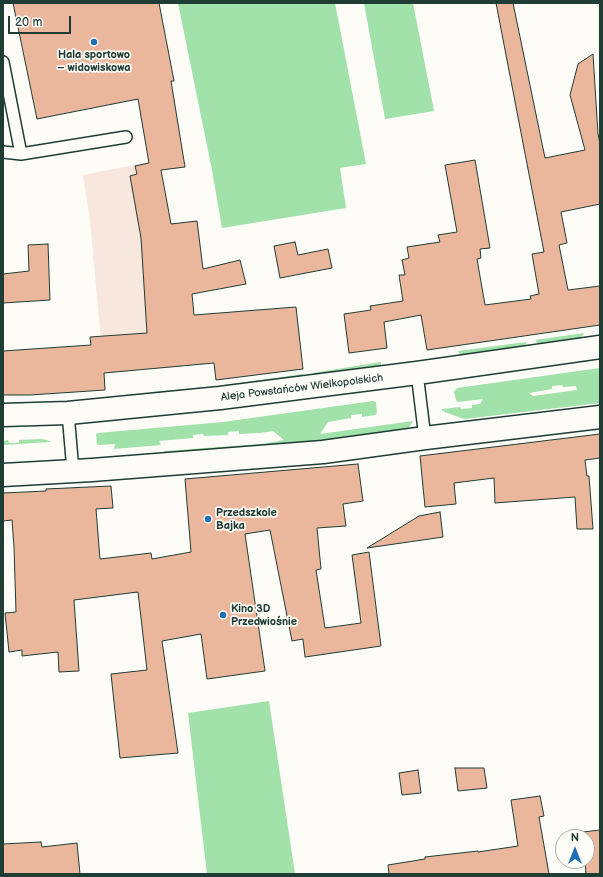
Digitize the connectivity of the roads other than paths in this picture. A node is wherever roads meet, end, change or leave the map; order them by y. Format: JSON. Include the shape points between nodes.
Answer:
{"nodes":[{"id":1,"x":3,"y":62,"type":"edge"},
{"id":2,"x":126,"y":137,"type":"dead end"},
{"id":3,"x":3,"y":152,"type":"edge"},
{"id":4,"x":20,"y":154,"type":"junction"},
{"id":5,"x":600,"y":347,"type":"edge"},
{"id":6,"x":417,"y":373,"type":"junction"},
{"id":7,"x":68,"y":413,"type":"junction"},
{"id":8,"x":3,"y":415,"type":"edge"},
{"id":9,"x":600,"y":417,"type":"edge"},
{"id":10,"x":425,"y":438,"type":"junction"},
{"id":11,"x":73,"y":471,"type":"junction"},
{"id":12,"x":3,"y":475,"type":"edge"}],
"edges":[{"from":1,"to":4,"type":"lane"},
{"from":2,"to":4,"type":"lane"},
{"from":3,"to":4,"type":"lane"},
{"from":5,"to":6,"type":"street","name":"Aleja Powstańców Wielkopolskich"},
{"from":6,"to":7,"type":"street","name":"Aleja Powstańców Wielkopolskich","via":[[220,398]]},
{"from":6,"to":10,"type":"lane"},
{"from":7,"to":8,"type":"street","name":"Aleja Powstańców Wielkopolskich"},
{"from":7,"to":11,"type":"lane"},
{"from":9,"to":10,"type":"street"},
{"from":10,"to":11,"type":"street","via":[[323,452]]},
{"from":11,"to":12,"type":"street"}]}
